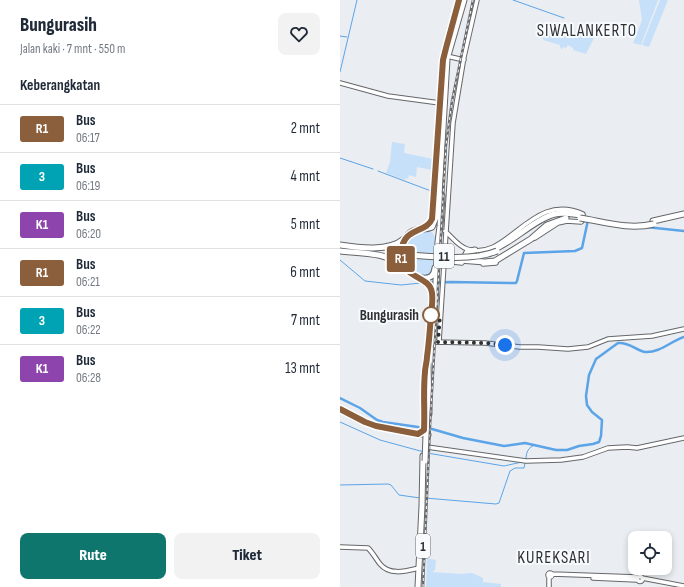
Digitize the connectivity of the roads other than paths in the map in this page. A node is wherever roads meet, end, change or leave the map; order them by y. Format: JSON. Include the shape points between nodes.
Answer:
{"nodes":[{"id":1,"x":459,"y":0,"type":"edge"},
{"id":2,"x":465,"y":0,"type":"edge"},
{"id":3,"x":476,"y":0,"type":"edge"},
{"id":4,"x":458,"y":19,"type":"junction"},
{"id":5,"x":452,"y":25,"type":"junction"},
{"id":6,"x":451,"y":57,"type":"junction"},
{"id":7,"x":464,"y":60,"type":"junction"},
{"id":8,"x":340,"y":82,"type":"edge"},
{"id":9,"x":440,"y":103,"type":"junction"},
{"id":10,"x":438,"y":127,"type":"junction"},
{"id":11,"x":442,"y":150,"type":"junction"},
{"id":12,"x":436,"y":207,"type":"junction"},
{"id":13,"x":684,"y":214,"type":"edge"},
{"id":14,"x":581,"y":216,"type":"junction"},
{"id":15,"x":684,"y":217,"type":"edge"},
{"id":16,"x":438,"y":218,"type":"junction"},
{"id":17,"x":545,"y":218,"type":"junction"},
{"id":18,"x":566,"y":218,"type":"junction"},
{"id":19,"x":654,"y":223,"type":"junction"},
{"id":20,"x":420,"y":229,"type":"junction"},
{"id":21,"x":445,"y":231,"type":"junction"},
{"id":22,"x":406,"y":236,"type":"junction"},
{"id":23,"x":508,"y":238,"type":"junction"},
{"id":24,"x":438,"y":242,"type":"junction"},
{"id":25,"x":340,"y":248,"type":"edge"},
{"id":26,"x":382,"y":248,"type":"junction"},
{"id":27,"x":475,"y":250,"type":"junction"},
{"id":28,"x":497,"y":250,"type":"junction"},
{"id":29,"x":389,"y":252,"type":"junction"},
{"id":30,"x":380,"y":255,"type":"junction"},
{"id":31,"x":444,"y":260,"type":"junction"},
{"id":32,"x":437,"y":261,"type":"junction"},
{"id":33,"x":472,"y":261,"type":"junction"},
{"id":34,"x":406,"y":270,"type":"junction"},
{"id":35,"x":417,"y":277,"type":"junction"},
{"id":36,"x":440,"y":279,"type":"junction"},
{"id":37,"x":439,"y":285,"type":"junction"},
{"id":38,"x":684,"y":329,"type":"edge"},
{"id":39,"x":432,"y":342,"type":"junction"},
{"id":40,"x":438,"y":342,"type":"junction"},
{"id":41,"x":427,"y":367,"type":"junction"},
{"id":42,"x":340,"y":409,"type":"edge"},
{"id":43,"x":425,"y":432,"type":"junction"},
{"id":44,"x":684,"y":438,"type":"edge"},
{"id":45,"x":425,"y":451,"type":"junction"},
{"id":46,"x":424,"y":500,"type":"junction"},
{"id":47,"x":340,"y":547,"type":"edge"},
{"id":48,"x":419,"y":568,"type":"junction"},
{"id":49,"x":640,"y":579,"type":"junction"},
{"id":50,"x":420,"y":581,"type":"junction"},
{"id":51,"x":684,"y":586,"type":"edge"},
{"id":52,"x":419,"y":587,"type":"edge"},
{"id":53,"x":550,"y":587,"type":"edge"},
{"id":54,"x":679,"y":587,"type":"edge"}],
"edges":[{"from":1,"to":5,"type":"highway","number":"1"},
{"from":2,"to":4,"type":"highway","number":"1"},
{"from":2,"to":6,"type":"highway","number":"1"},
{"from":3,"to":7,"type":"street"},
{"from":4,"to":5,"type":"highway"},
{"from":4,"to":11,"type":"highway","number":"1","via":[[447,59]]},
{"from":5,"to":9,"type":"highway","number":"1","via":[[444,52]]},
{"from":6,"to":7,"type":"street"},
{"from":6,"to":16,"type":"highway","number":"1"},
{"from":7,"to":21,"type":"street","via":[[453,123]]},
{"from":8,"to":9,"type":"street","via":[[392,97]]},
{"from":9,"to":10,"type":"highway","number":"1"},
{"from":10,"to":11,"type":"highway","via":[[438,142]]},
{"from":10,"to":12,"type":"highway","number":"1","via":[[434,194]]},
{"from":11,"to":12,"type":"highway","number":"1"},
{"from":12,"to":16,"type":"highway"},
{"from":12,"to":16,"type":"highway","via":[[439,213],[436,228],[439,230]]},
{"from":12,"to":20,"type":"highway","number":"1","via":[[430,223]]},
{"from":13,"to":19,"type":"highway","number":"11"},
{"from":14,"to":17,"type":"highway","number":"11","via":[[561,213]]},
{"from":14,"to":18,"type":"highway","number":"11"},
{"from":14,"to":19,"type":"highway","number":"11","bridge":true,"via":[[628,224]]},
{"from":14,"to":23,"type":"street","via":[[565,208],[550,210]]},
{"from":14,"to":31,"type":"street","via":[[581,222],[558,223],[496,263]]},
{"from":15,"to":19,"type":"highway","number":"11"},
{"from":16,"to":20,"type":"highway","number":"1","via":[[432,227]]},
{"from":16,"to":24,"type":"highway","number":"1"},
{"from":17,"to":23,"type":"highway","via":[[537,220]]},
{"from":17,"to":28,"type":"highway","number":"11"},
{"from":18,"to":28,"type":"highway","number":"11","via":[[542,224]]},
{"from":18,"to":33,"type":"highway","via":[[546,225],[531,239],[497,260]]},
{"from":20,"to":22,"type":"highway","number":"1"},
{"from":20,"to":24,"type":"highway","via":[[434,232]]},
{"from":21,"to":27,"type":"street","via":[[462,246]]},
{"from":21,"to":31,"type":"street"},
{"from":22,"to":26,"type":"highway","via":[[397,244]]},
{"from":22,"to":34,"type":"highway","via":[[401,259]]},
{"from":23,"to":27,"type":"street","via":[[493,246]]},
{"from":24,"to":32,"type":"highway","number":"1"},
{"from":25,"to":26,"type":"highway"},
{"from":25,"to":29,"type":"highway","number":"11"},
{"from":25,"to":29,"type":"highway","number":"11"},
{"from":25,"to":30,"type":"highway"},
{"from":26,"to":30,"type":"highway","via":[[396,249],[397,253]]},
{"from":27,"to":33,"type":"highway","via":[[466,254],[466,258]]},
{"from":28,"to":29,"type":"highway","number":"11","via":[[472,254]]},
{"from":30,"to":34,"type":"highway","via":[[396,260]]},
{"from":31,"to":33,"type":"highway"},
{"from":31,"to":36,"type":"street"},
{"from":32,"to":35,"type":"highway","via":[[432,277]]},
{"from":32,"to":36,"type":"highway","number":"1"},
{"from":34,"to":35,"type":"highway","number":"1"},
{"from":35,"to":41,"type":"highway","number":"1","via":[[429,284],[432,300]]},
{"from":36,"to":37,"type":"highway","number":"1"},
{"from":37,"to":39,"type":"highway","number":"1"},
{"from":37,"to":40,"type":"street"},
{"from":38,"to":40,"type":"street","via":[[652,336],[608,339],[568,349]]},
{"from":39,"to":40,"type":"street"},
{"from":39,"to":41,"type":"highway","number":"1"},
{"from":41,"to":43,"type":"highway"},
{"from":41,"to":46,"type":"highway","number":"1","bridge":true},
{"from":42,"to":43,"type":"highway","via":[[372,425],[422,436]]},
{"from":43,"to":45,"type":"highway"},
{"from":44,"to":45,"type":"street","via":[[637,448],[608,448],[575,459],[525,460]]},
{"from":45,"to":46,"type":"highway"},
{"from":46,"to":48,"type":"highway","number":"1"},
{"from":46,"to":50,"type":"highway","number":"1"},
{"from":47,"to":48,"type":"street","via":[[368,548],[383,567],[390,570]]},
{"from":48,"to":50,"type":"highway","number":"1"},
{"from":49,"to":51,"type":"street"},
{"from":49,"to":53,"type":"street","via":[[551,576]]},
{"from":49,"to":54,"type":"street"},
{"from":50,"to":52,"type":"highway","number":"1"}]}
